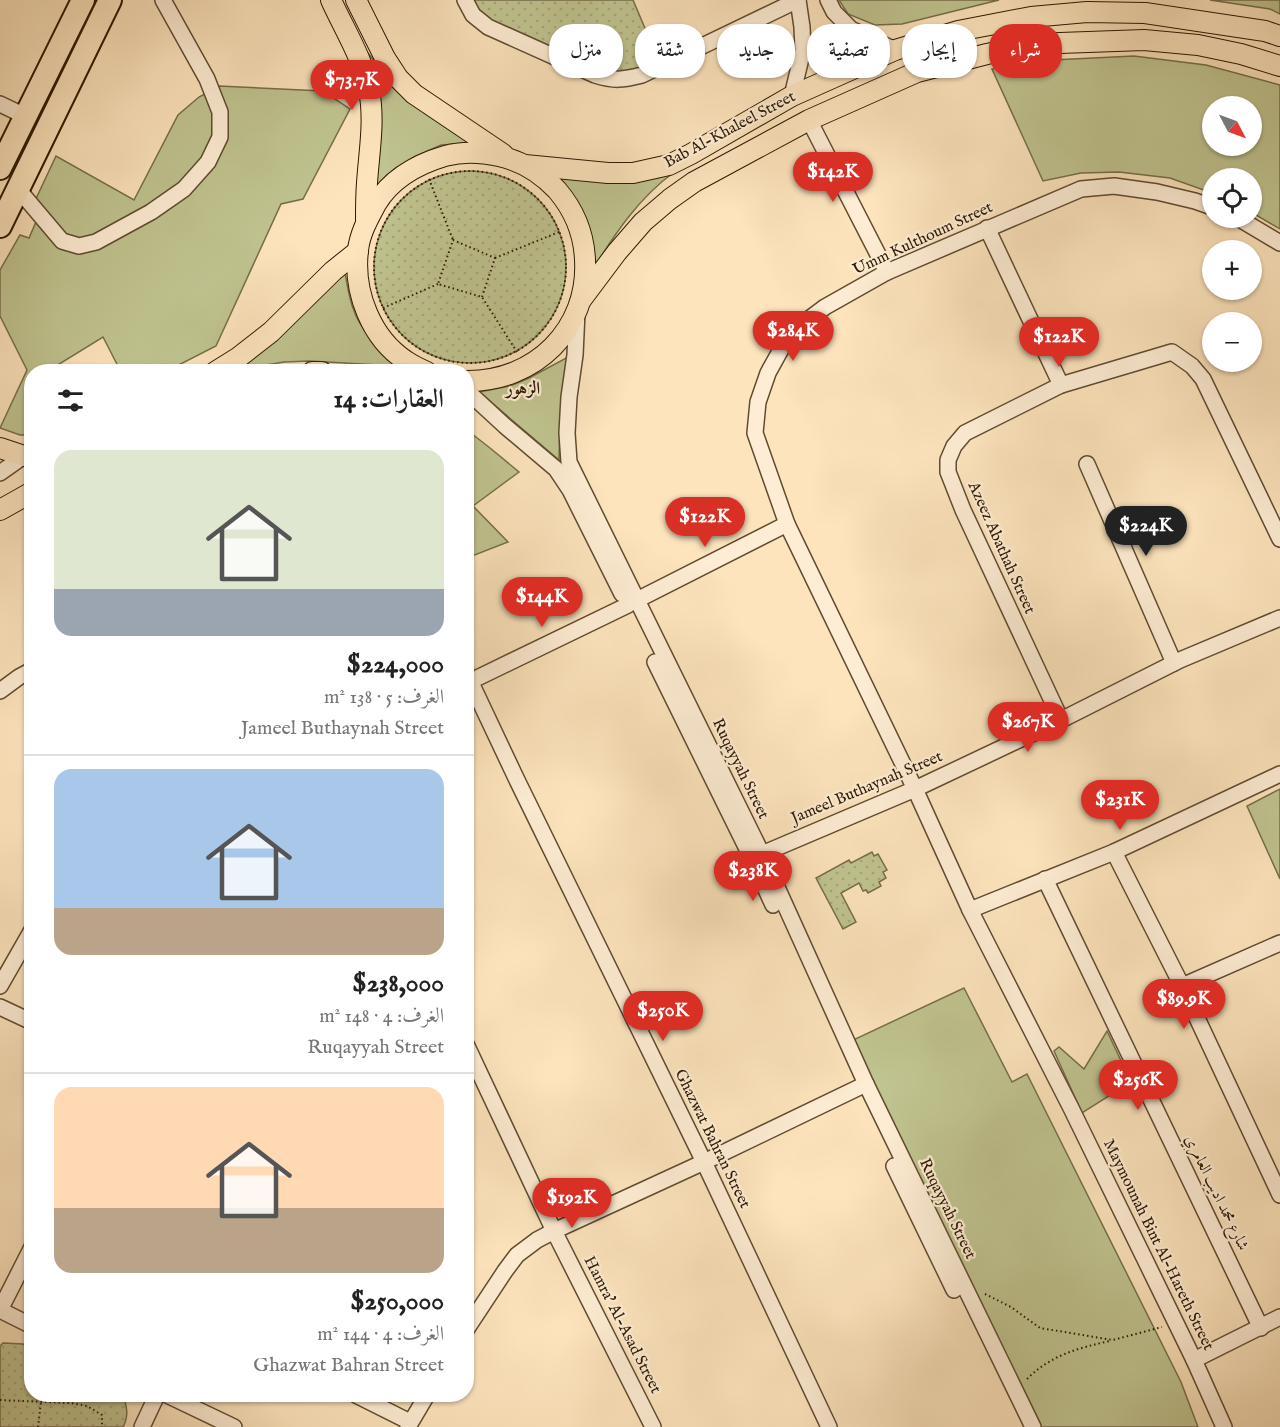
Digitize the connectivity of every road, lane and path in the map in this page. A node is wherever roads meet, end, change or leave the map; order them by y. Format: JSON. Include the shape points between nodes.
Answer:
{"nodes":[{"id":1,"x":83,"y":0,"type":"edge"},
{"id":2,"x":110,"y":0,"type":"edge"},
{"id":3,"x":164,"y":0,"type":"edge"},
{"id":4,"x":331,"y":0,"type":"edge"},
{"id":5,"x":356,"y":0,"type":"edge"},
{"id":6,"x":465,"y":0,"type":"edge"},
{"id":7,"x":798,"y":0,"type":"edge"},
{"id":8,"x":828,"y":0,"type":"edge"},
{"id":9,"x":1280,"y":36,"type":"edge"},
{"id":10,"x":895,"y":50,"type":"junction"},
{"id":11,"x":1280,"y":66,"type":"edge"},
{"id":12,"x":792,"y":96,"type":"junction"},
{"id":13,"x":0,"y":104,"type":"edge"},
{"id":14,"x":25,"y":116,"type":"junction"},
{"id":15,"x":808,"y":120,"type":"junction"},
{"id":16,"x":518,"y":162,"type":"junction"},
{"id":17,"x":0,"y":168,"type":"edge"},
{"id":18,"x":428,"y":171,"type":"junction"},
{"id":19,"x":18,"y":189,"type":"junction"},
{"id":20,"x":1202,"y":203,"type":"edge"},
{"id":21,"x":366,"y":222,"type":"junction"},
{"id":22,"x":0,"y":226,"type":"edge"},
{"id":23,"x":987,"y":228,"type":"junction"},
{"id":24,"x":1255,"y":228,"type":"edge"},
{"id":25,"x":559,"y":232,"type":"junction"},
{"id":26,"x":453,"y":240,"type":"junction"},
{"id":27,"x":1280,"y":243,"type":"edge"},
{"id":28,"x":358,"y":250,"type":"junction"},
{"id":29,"x":495,"y":258,"type":"junction"},
{"id":30,"x":887,"y":272,"type":"junction"},
{"id":31,"x":438,"y":284,"type":"junction"},
{"id":32,"x":482,"y":297,"type":"junction"},
{"id":33,"x":579,"y":305,"type":"junction"},
{"id":34,"x":382,"y":308,"type":"junction"},
{"id":35,"x":523,"y":358,"type":"junction"},
{"id":36,"x":227,"y":364,"type":"edge"},
{"id":37,"x":411,"y":364,"type":"edge"},
{"id":38,"x":474,"y":381,"type":"edge"},
{"id":39,"x":1061,"y":385,"type":"junction"},
{"id":40,"x":474,"y":397,"type":"edge"},
{"id":41,"x":0,"y":448,"type":"edge"},
{"id":42,"x":24,"y":455,"type":"edge"},
{"id":43,"x":24,"y":458,"type":"edge"},
{"id":44,"x":1087,"y":464,"type":"dead end"},
{"id":45,"x":0,"y":473,"type":"edge"},
{"id":46,"x":24,"y":496,"type":"edge"},
{"id":47,"x":0,"y":510,"type":"edge"},
{"id":48,"x":787,"y":524,"type":"junction"},
{"id":49,"x":1280,"y":539,"type":"edge"},
{"id":50,"x":632,"y":602,"type":"junction"},
{"id":51,"x":1280,"y":618,"type":"edge"},
{"id":52,"x":1174,"y":663,"type":"junction"},
{"id":53,"x":24,"y":674,"type":"edge"},
{"id":54,"x":474,"y":674,"type":"edge"},
{"id":55,"x":474,"y":686,"type":"edge"},
{"id":56,"x":0,"y":691,"type":"edge"},
{"id":57,"x":1061,"y":720,"type":"junction"},
{"id":58,"x":1280,"y":774,"type":"edge"},
{"id":59,"x":915,"y":789,"type":"junction"},
{"id":60,"x":1114,"y":852,"type":"junction"},
{"id":61,"x":762,"y":854,"type":"junction"},
{"id":62,"x":1045,"y":879,"type":"junction"},
{"id":63,"x":970,"y":910,"type":"junction"},
{"id":64,"x":1280,"y":943,"type":"edge"},
{"id":65,"x":24,"y":944,"type":"edge"},
{"id":66,"x":0,"y":986,"type":"edge"},
{"id":67,"x":1182,"y":986,"type":"junction"},
{"id":68,"x":0,"y":1007,"type":"edge"},
{"id":69,"x":24,"y":1018,"type":"edge"},
{"id":70,"x":474,"y":1061,"type":"edge"},
{"id":71,"x":861,"y":1086,"type":"junction"},
{"id":72,"x":704,"y":1162,"type":"junction"},
{"id":73,"x":1280,"y":1195,"type":"edge"},
{"id":74,"x":554,"y":1231,"type":"junction"},
{"id":75,"x":24,"y":1263,"type":"edge"},
{"id":76,"x":965,"y":1287,"type":"junction"},
{"id":77,"x":0,"y":1310,"type":"edge"},
{"id":78,"x":1280,"y":1317,"type":"edge"},
{"id":79,"x":474,"y":1318,"type":"edge"},
{"id":80,"x":24,"y":1322,"type":"edge"},
{"id":81,"x":1177,"y":1325,"type":"junction"},
{"id":82,"x":1261,"y":1328,"type":"junction"},
{"id":83,"x":1113,"y":1340,"type":"junction"},
{"id":84,"x":1194,"y":1360,"type":"junction"},
{"id":85,"x":1015,"y":1392,"type":"junction"},
{"id":86,"x":0,"y":1400,"type":"edge"},
{"id":87,"x":24,"y":1401,"type":"edge"},
{"id":88,"x":41,"y":1402,"type":"joint"},
{"id":89,"x":154,"y":1402,"type":"edge"},
{"id":90,"x":182,"y":1402,"type":"edge"},
{"id":91,"x":368,"y":1402,"type":"edge"},
{"id":92,"x":423,"y":1402,"type":"edge"},
{"id":93,"x":409,"y":1425,"type":"edge"},
{"id":94,"x":38,"y":1427,"type":"edge"},
{"id":95,"x":102,"y":1427,"type":"edge"},
{"id":96,"x":141,"y":1427,"type":"edge"},
{"id":97,"x":234,"y":1427,"type":"edge"},
{"id":98,"x":653,"y":1427,"type":"edge"},
{"id":99,"x":829,"y":1427,"type":"edge"},
{"id":100,"x":1022,"y":1427,"type":"edge"},
{"id":101,"x":1033,"y":1427,"type":"edge"},
{"id":102,"x":1224,"y":1427,"type":"edge"}],
"edges":[{"from":1,"to":14,"type":"highway"},
{"from":2,"to":19,"type":"highway"},
{"from":3,"to":19,"type":"street","via":[[207,79],[220,112],[220,137],[208,162],[184,189],[151,212],[96,242],[79,246],[62,241]]},
{"from":4,"to":21,"type":"main road","via":[[369,88],[371,134]]},
{"from":5,"to":16,"type":"main road","via":[[385,58],[414,94]]},
{"from":6,"to":7,"type":"street","via":[[472,15],[488,27],[610,80],[642,75]]},
{"from":7,"to":12,"type":"street","via":[[803,50]]},
{"from":8,"to":10,"type":"street","via":[[851,29]]},
{"from":9,"to":10,"type":"main road","name":"Bab Al-Khaleel Street","via":[[1145,13],[1087,12],[1031,16],[958,31]]},
{"from":10,"to":12,"type":"main road","name":"Bab Al-Khaleel Street"},
{"from":11,"to":15,"type":"main road","name":"Bab Al-Khaleel Street","via":[[1241,54],[1144,40],[1032,44],[917,72]]},
{"from":12,"to":16,"type":"main road","name":"Bab Al-Khaleel Street","via":[[669,165],[633,173],[608,173]]},
{"from":13,"to":14,"type":"street"},
{"from":14,"to":17,"type":"highway"},
{"from":15,"to":30,"type":"street"},
{"from":15,"to":33,"type":"main road","name":"Bab Al-Khaleel Street","via":[[670,199],[617,252]]},
{"from":16,"to":18,"type":"main road","name":"Bab Al-Khaleel Street","via":[[482,152],[453,154]]},
{"from":16,"to":33,"type":"main road","via":[[547,180],[578,222],[586,274]]},
{"from":18,"to":21,"type":"main road","name":"Bab Al-Khaleel Street","via":[[401,177],[381,197]]},
{"from":18,"to":25,"type":"path","via":[[483,172],[511,180],[534,195]]},
{"from":18,"to":26,"type":"path"},
{"from":18,"to":34,"type":"path","via":[[387,218],[378,240],[374,279]]},
{"from":19,"to":22,"type":"highway"},
{"from":20,"to":23,"type":"street","name":"Umm Kulthoum Street","via":[[1114,186],[1081,189]]},
{"from":21,"to":28,"type":"main road"},
{"from":23,"to":30,"type":"street","name":"Umm Kulthoum Street"},
{"from":23,"to":39,"type":"street"},
{"from":24,"to":27,"type":"street"},
{"from":25,"to":29,"type":"path"},
{"from":25,"to":35,"type":"path","via":[[566,267],[564,287],[557,308]]},
{"from":26,"to":29,"type":"path"},
{"from":26,"to":31,"type":"path"},
{"from":28,"to":36,"type":"main road","via":[[272,333]]},
{"from":28,"to":37,"type":"main road","via":[[358,284],[367,315],[383,341]]},
{"from":29,"to":32,"type":"path"},
{"from":30,"to":48,"type":"street","name":"Umm Kulthoum Street","via":[[801,325],[768,372],[758,402],[755,433]]},
{"from":31,"to":32,"type":"path"},
{"from":31,"to":34,"type":"path"},
{"from":32,"to":35,"type":"path"},
{"from":33,"to":35,"type":"main road","via":[[565,332],[549,351]]},
{"from":33,"to":50,"type":"street","name":"Ruqayyah Street","via":[[568,398],[569,462]]},
{"from":34,"to":35,"type":"path","via":[[404,338],[438,358],[456,363]]},
{"from":35,"to":38,"type":"main road","via":[[507,376]]},
{"from":39,"to":49,"type":"street","name":"Azeez Abathah Street","via":[[1172,352],[1186,360],[1203,379]]},
{"from":39,"to":57,"type":"street","name":"Azeez Abathah Street","via":[[965,433],[948,460],[948,472],[963,510]]},
{"from":40,"to":50,"type":"street","name":"Ruqayyah Street","via":[[556,469]]},
{"from":41,"to":42,"type":"main road"},
{"from":43,"to":45,"type":"street"},
{"from":44,"to":52,"type":"street"},
{"from":46,"to":47,"type":"main road"},
{"from":48,"to":50,"type":"street"},
{"from":48,"to":59,"type":"street","name":"Umm Kulthoum Street"},
{"from":50,"to":54,"type":"street"},
{"from":50,"to":61,"type":"street","name":"Ruqayyah Street"},
{"from":50,"to":71,"type":"street","name":"Ruqayyah Street"},
{"from":51,"to":52,"type":"street","name":"Jameel Buthaynah Street"},
{"from":52,"to":57,"type":"street","name":"Jameel Buthaynah Street"},
{"from":53,"to":56,"type":"street"},
{"from":55,"to":72,"type":"street","name":"Ghazwat Bahran Street"},
{"from":57,"to":59,"type":"street","name":"Jameel Buthaynah Street"},
{"from":58,"to":60,"type":"street"},
{"from":59,"to":61,"type":"street","name":"Jameel Buthaynah Street"},
{"from":59,"to":63,"type":"street","name":"Maymounah Bint Al-Hareth Street"},
{"from":60,"to":62,"type":"street"},
{"from":60,"to":67,"type":"street"},
{"from":61,"to":71,"type":"street","name":"Ruqayyah Street"},
{"from":62,"to":63,"type":"street"},
{"from":62,"to":82,"type":"street","name":"شارع محمد اديب العامري"},
{"from":63,"to":81,"type":"street","name":"Maymounah Bint Al-Hareth Street"},
{"from":64,"to":67,"type":"street"},
{"from":65,"to":66,"type":"street"},
{"from":67,"to":73,"type":"street"},
{"from":68,"to":69,"type":"street"},
{"from":70,"to":74,"type":"street","name":"Hamra' Al-Asad Street"},
{"from":71,"to":72,"type":"street"},
{"from":71,"to":76,"type":"street","name":"Ruqayyah Street"},
{"from":71,"to":100,"type":"street","name":"Ruqayyah Street","via":[[923,1227]]},
{"from":72,"to":74,"type":"street"},
{"from":72,"to":99,"type":"street","name":"Ghazwat Bahran Street"},
{"from":74,"to":79,"type":"street","via":[[517,1255]]},
{"from":74,"to":98,"type":"street","name":"Hamra' Al-Asad Street"},
{"from":75,"to":77,"type":"street"},
{"from":76,"to":83,"type":"path","via":[[972,1285],[1040,1328]]},
{"from":76,"to":85,"type":"street","name":"Ruqayyah Street"},
{"from":77,"to":80,"type":"street"},
{"from":78,"to":82,"type":"street"},
{"from":81,"to":83,"type":"path"},
{"from":81,"to":84,"type":"street","name":"Maymounah Bint Al-Hareth Street"},
{"from":82,"to":84,"type":"street"},
{"from":83,"to":85,"type":"path","via":[[1057,1357],[1038,1368]]},
{"from":84,"to":102,"type":"street","name":"Maymounah Bint Al-Hareth Street"},
{"from":85,"to":101,"type":"street","name":"Ruqayyah Street"},
{"from":86,"to":87,"type":"path"},
{"from":88,"to":94,"type":"path"},
{"from":88,"to":95,"type":"path","via":[[87,1406],[102,1415]]},
{"from":89,"to":96,"type":"street"},
{"from":90,"to":97,"type":"street"},
{"from":91,"to":93,"type":"street"},
{"from":92,"to":93,"type":"street"}]}
